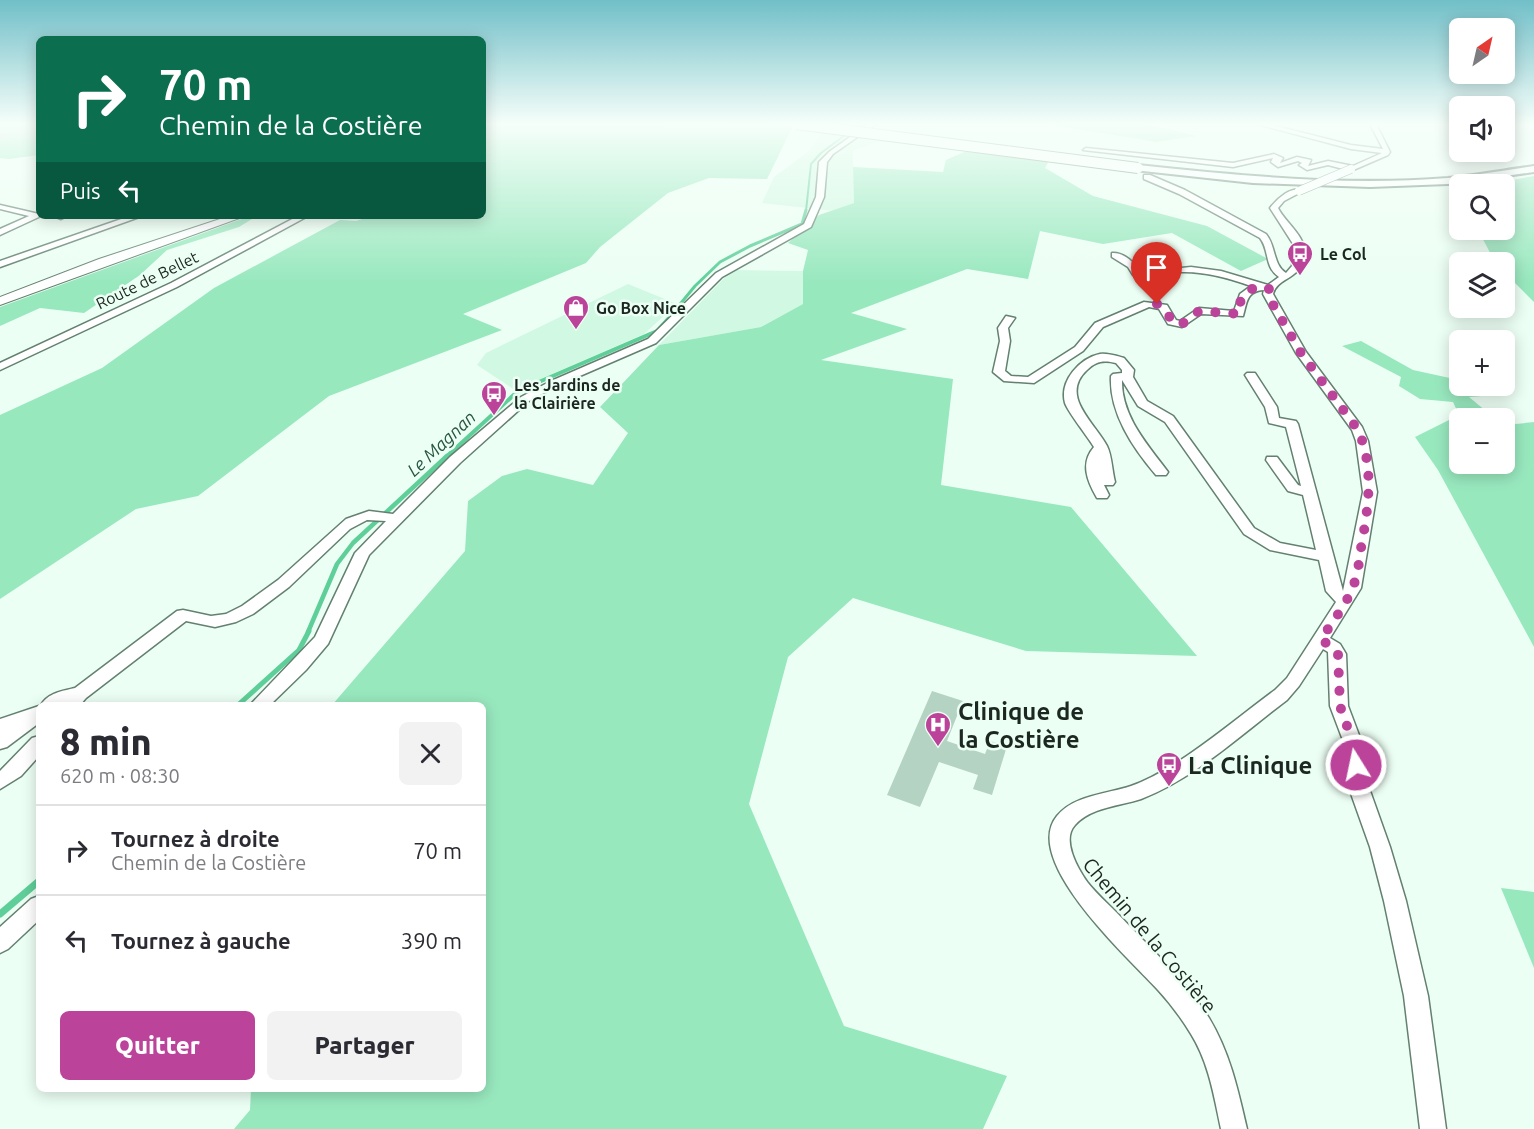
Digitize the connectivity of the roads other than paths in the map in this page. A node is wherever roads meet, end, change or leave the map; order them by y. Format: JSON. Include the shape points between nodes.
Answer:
{"nodes":[{"id":1,"x":821,"y":177,"type":"edge"},
{"id":2,"x":1147,"y":177,"type":"dead end"},
{"id":3,"x":1234,"y":177,"type":"edge"},
{"id":4,"x":1322,"y":177,"type":"edge"},
{"id":5,"x":1333,"y":177,"type":"edge"},
{"id":6,"x":1403,"y":177,"type":"edge"},
{"id":7,"x":1479,"y":177,"type":"edge"},
{"id":8,"x":0,"y":207,"type":"edge"},
{"id":9,"x":36,"y":216,"type":"edge"},
{"id":10,"x":36,"y":217,"type":"edge"},
{"id":11,"x":108,"y":219,"type":"edge"},
{"id":12,"x":130,"y":219,"type":"edge"},
{"id":13,"x":231,"y":219,"type":"edge"},
{"id":14,"x":298,"y":219,"type":"edge"},
{"id":15,"x":0,"y":232,"type":"edge"},
{"id":16,"x":79,"y":237,"type":"junction"},
{"id":17,"x":1115,"y":255,"type":"dead end"},
{"id":18,"x":0,"y":264,"type":"edge"},
{"id":19,"x":1287,"y":277,"type":"junction"},
{"id":20,"x":1264,"y":287,"type":"junction"},
{"id":21,"x":0,"y":301,"type":"edge"},
{"id":22,"x":1010,"y":318,"type":"dead end"},
{"id":23,"x":0,"y":367,"type":"edge"},
{"id":24,"x":1251,"y":375,"type":"dead end"},
{"id":25,"x":1127,"y":377,"type":"junction"},
{"id":26,"x":1101,"y":447,"type":"junction"},
{"id":27,"x":1272,"y":460,"type":"dead end"},
{"id":28,"x":1161,"y":472,"type":"dead end"},
{"id":29,"x":1108,"y":482,"type":"dead end"},
{"id":30,"x":1308,"y":492,"type":"junction"},
{"id":31,"x":1102,"y":495,"type":"dead end"},
{"id":32,"x":385,"y":517,"type":"junction"},
{"id":33,"x":1324,"y":556,"type":"junction"},
{"id":34,"x":1346,"y":602,"type":"junction"},
{"id":35,"x":1321,"y":640,"type":"junction"},
{"id":36,"x":75,"y":699,"type":"edge"},
{"id":37,"x":55,"y":702,"type":"edge"},
{"id":38,"x":262,"y":702,"type":"edge"},
{"id":39,"x":36,"y":712,"type":"edge"},
{"id":40,"x":36,"y":713,"type":"edge"},
{"id":41,"x":0,"y":726,"type":"edge"},
{"id":42,"x":0,"y":742,"type":"edge"},
{"id":43,"x":36,"y":746,"type":"edge"},
{"id":44,"x":0,"y":781,"type":"edge"},
{"id":45,"x":36,"y":909,"type":"edge"},
{"id":46,"x":0,"y":942,"type":"edge"},
{"id":47,"x":1234,"y":1129,"type":"edge"},
{"id":48,"x":1434,"y":1129,"type":"edge"}],
"edges":[{"from":1,"to":32,"type":"street","via":[[820,197],[808,225],[719,275],[652,341],[525,399]]},
{"from":2,"to":19,"type":"street","via":[[1263,236],[1269,241],[1273,268]]},
{"from":3,"to":7,"type":"highway","via":[[1366,184]]},
{"from":4,"to":6,"type":"highway"},
{"from":5,"to":19,"type":"street","bridge":true,"via":[[1281,199],[1275,206],[1276,213],[1299,241],[1298,266]]},
{"from":8,"to":9,"type":"street"},
{"from":10,"to":15,"type":"street"},
{"from":11,"to":16,"type":"street","via":[[76,234]]},
{"from":12,"to":16,"type":"street"},
{"from":13,"to":21,"type":"main road"},
{"from":14,"to":23,"type":"street","name":"Route de Bellet","via":[[174,285]]},
{"from":16,"to":18,"type":"street"},
{"from":17,"to":20,"type":"street","via":[[1143,275],[1181,269],[1235,277]]},
{"from":19,"to":20,"type":"street"},
{"from":20,"to":22,"type":"street","via":[[1252,288],[1242,297],[1239,314],[1199,311],[1184,324],[1178,324],[1172,322],[1163,307],[1151,303],[1107,320],[1079,350],[1030,381],[1008,379],[999,372],[1005,341],[1003,328]]},
{"from":20,"to":34,"type":"street","name":"Chemin de la Costière","via":[[1301,353],[1362,441],[1370,492],[1358,569]]},
{"from":24,"to":30,"type":"street","via":[[1271,407],[1273,420],[1292,424]]},
{"from":25,"to":26,"type":"street","via":[[1128,370],[1120,360],[1103,357],[1089,362],[1072,383],[1071,403]]},
{"from":25,"to":28,"type":"street","via":[[1117,376],[1116,383],[1124,414],[1149,460]]},
{"from":25,"to":33,"type":"street","via":[[1142,403],[1169,419],[1249,531],[1280,549]]},
{"from":26,"to":29,"type":"street"},
{"from":26,"to":31,"type":"street","via":[[1092,464]]},
{"from":27,"to":30,"type":"street","via":[[1293,488]]},
{"from":30,"to":33,"type":"street"},
{"from":32,"to":36,"type":"street","via":[[358,516],[265,599],[234,616],[215,622],[183,615]]},
{"from":32,"to":38,"type":"street","via":[[362,553],[322,640]]},
{"from":33,"to":34,"type":"street","via":[[1336,594]]},
{"from":34,"to":35,"type":"street","name":"Chemin de la Costière"},
{"from":35,"to":47,"type":"street","name":"Chemin de la Costière","via":[[1287,689],[1248,720],[1163,780],[1075,812],[1060,832],[1061,854],[1081,890],[1169,985],[1200,1026],[1220,1068]]},
{"from":35,"to":48,"type":"street","via":[[1338,654],[1340,706],[1353,743],[1359,788],[1398,912],[1416,996]]},
{"from":36,"to":37,"type":"street","via":[[63,697]]},
{"from":39,"to":41,"type":"street"},
{"from":40,"to":42,"type":"street"},
{"from":43,"to":44,"type":"street"},
{"from":45,"to":46,"type":"street"}]}
